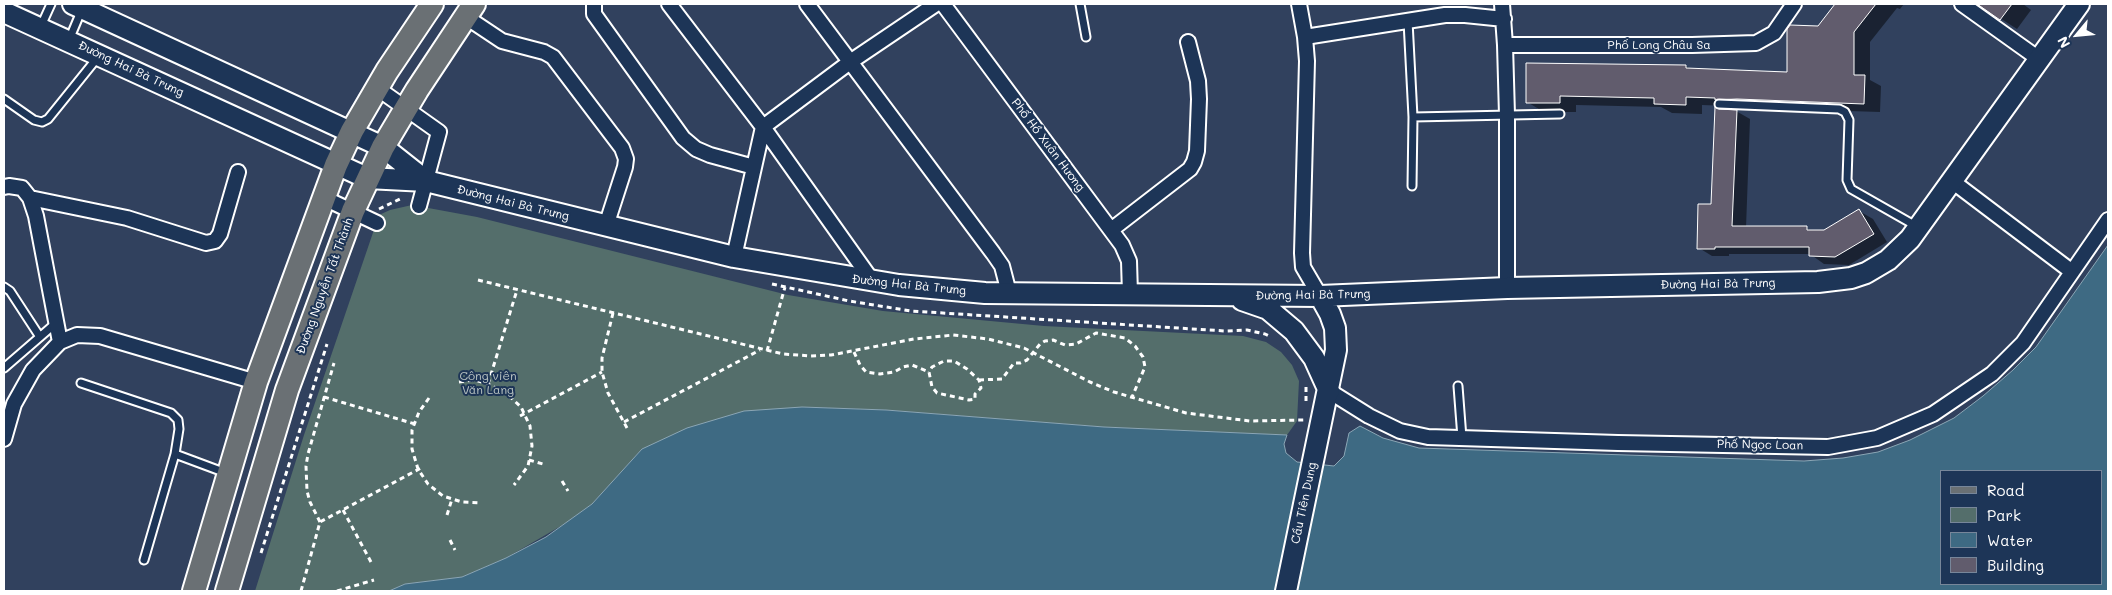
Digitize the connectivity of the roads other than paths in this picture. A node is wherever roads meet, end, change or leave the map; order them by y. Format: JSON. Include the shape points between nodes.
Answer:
{"nodes":[{"id":1,"x":51,"y":4,"type":"edge"},
{"id":2,"x":432,"y":4,"type":"edge"},
{"id":3,"x":594,"y":4,"type":"edge"},
{"id":4,"x":670,"y":4,"type":"edge"},
{"id":5,"x":807,"y":4,"type":"edge"},
{"id":6,"x":936,"y":4,"type":"edge"},
{"id":7,"x":943,"y":4,"type":"edge"},
{"id":8,"x":1080,"y":4,"type":"edge"},
{"id":9,"x":1299,"y":4,"type":"edge"},
{"id":10,"x":1502,"y":4,"type":"edge"},
{"id":11,"x":1794,"y":4,"type":"edge"},
{"id":12,"x":1962,"y":4,"type":"edge"},
{"id":13,"x":2079,"y":4,"type":"edge"},
{"id":14,"x":80,"y":5,"type":"edge"},
{"id":15,"x":470,"y":10,"type":"edge"},
{"id":16,"x":4,"y":12,"type":"edge"},
{"id":17,"x":1504,"y":19,"type":"junction"},
{"id":18,"x":1408,"y":21,"type":"junction"},
{"id":19,"x":40,"y":28,"type":"junction"},
{"id":20,"x":1086,"y":37,"type":"dead end"},
{"id":21,"x":1305,"y":37,"type":"junction"},
{"id":22,"x":69,"y":41,"type":"junction"},
{"id":23,"x":1188,"y":42,"type":"dead end"},
{"id":24,"x":1505,"y":45,"type":"junction"},
{"id":25,"x":100,"y":55,"type":"junction"},
{"id":26,"x":2038,"y":59,"type":"junction"},
{"id":27,"x":850,"y":62,"type":"junction"},
{"id":28,"x":377,"y":88,"type":"junction"},
{"id":29,"x":4,"y":99,"type":"edge"},
{"id":30,"x":1719,"y":104,"type":"dead end"},
{"id":31,"x":406,"y":109,"type":"junction"},
{"id":32,"x":1560,"y":114,"type":"dead end"},
{"id":33,"x":1507,"y":115,"type":"junction"},
{"id":34,"x":1413,"y":118,"type":"junction"},
{"id":35,"x":763,"y":127,"type":"junction"},
{"id":36,"x":352,"y":131,"type":"junction"},
{"id":37,"x":383,"y":147,"type":"junction"},
{"id":38,"x":336,"y":166,"type":"junction"},
{"id":39,"x":754,"y":167,"type":"junction"},
{"id":40,"x":238,"y":172,"type":"dead end"},
{"id":41,"x":367,"y":178,"type":"junction"},
{"id":42,"x":426,"y":181,"type":"junction"},
{"id":43,"x":1952,"y":181,"type":"junction"},
{"id":44,"x":1412,"y":186,"type":"dead end"},
{"id":45,"x":4,"y":187,"type":"edge"},
{"id":46,"x":30,"y":198,"type":"junction"},
{"id":47,"x":324,"y":198,"type":"junction"},
{"id":48,"x":419,"y":206,"type":"dead end"},
{"id":49,"x":353,"y":211,"type":"junction"},
{"id":50,"x":2108,"y":220,"type":"edge"},
{"id":51,"x":377,"y":223,"type":"dead end"},
{"id":52,"x":606,"y":226,"type":"junction"},
{"id":53,"x":1919,"y":227,"type":"junction"},
{"id":54,"x":1111,"y":230,"type":"junction"},
{"id":55,"x":734,"y":257,"type":"junction"},
{"id":56,"x":2071,"y":271,"type":"junction"},
{"id":57,"x":873,"y":282,"type":"junction"},
{"id":58,"x":4,"y":287,"type":"edge"},
{"id":59,"x":1507,"y":288,"type":"junction"},
{"id":60,"x":1009,"y":293,"type":"junction"},
{"id":61,"x":1130,"y":294,"type":"junction"},
{"id":62,"x":1213,"y":295,"type":"junction"},
{"id":63,"x":1320,"y":296,"type":"junction"},
{"id":64,"x":56,"y":323,"type":"junction"},
{"id":65,"x":40,"y":337,"type":"junction"},
{"id":66,"x":60,"y":342,"type":"junction"},
{"id":67,"x":4,"y":368,"type":"edge"},
{"id":68,"x":256,"y":382,"type":"junction"},
{"id":69,"x":80,"y":383,"type":"dead end"},
{"id":70,"x":1458,"y":386,"type":"dead end"},
{"id":71,"x":1329,"y":391,"type":"junction"},
{"id":72,"x":1462,"y":438,"type":"junction"},
{"id":73,"x":4,"y":439,"type":"edge"},
{"id":74,"x":175,"y":454,"type":"junction"},
{"id":75,"x":228,"y":474,"type":"junction"},
{"id":76,"x":144,"y":560,"type":"dead end"},
{"id":77,"x":194,"y":591,"type":"edge"},
{"id":78,"x":228,"y":591,"type":"edge"},
{"id":79,"x":1286,"y":591,"type":"edge"}],
"edges":[{"from":1,"to":19,"type":"lane"},
{"from":2,"to":28,"type":"main road"},
{"from":3,"to":39,"type":"street","via":[[594,14],[682,138],[710,155]]},
{"from":4,"to":35,"type":"street"},
{"from":5,"to":27,"type":"street"},
{"from":6,"to":27,"type":"street"},
{"from":7,"to":54,"type":"street","name":"Phố Hồ Xuân Hương"},
{"from":8,"to":20,"type":"lane"},
{"from":9,"to":21,"type":"street"},
{"from":10,"to":17,"type":"street"},
{"from":11,"to":24,"type":"street","name":"Phố Long Châu Sa","via":[[1774,33],[1756,43]]},
{"from":12,"to":26,"type":"street"},
{"from":13,"to":26,"type":"street","name":"Đường Hai Bà Trưng"},
{"from":14,"to":22,"type":"lane"},
{"from":14,"to":36,"type":"street","name":"Đường Hai Bà Trưng"},
{"from":15,"to":31,"type":"main road","name":"Đường Nguyễn Tất Thành"},
{"from":15,"to":52,"type":"street","via":[[502,41],[553,57],[622,148],[625,167]]},
{"from":16,"to":19,"type":"street","name":"Đường Hai Bà Trưng"},
{"from":17,"to":18,"type":"street","via":[[1458,15]]},
{"from":17,"to":24,"type":"street"},
{"from":18,"to":21,"type":"street"},
{"from":18,"to":34,"type":"lane"},
{"from":19,"to":22,"type":"street","name":"Đường Hai Bà Trưng"},
{"from":21,"to":63,"type":"street","via":[[1302,260]]},
{"from":22,"to":25,"type":"street","name":"Đường Hai Bà Trưng"},
{"from":23,"to":54,"type":"street","via":[[1199,99],[1194,162],[1190,169]]},
{"from":24,"to":33,"type":"street"},
{"from":25,"to":29,"type":"lane","via":[[48,119],[42,122]]},
{"from":25,"to":38,"type":"street","name":"Đường Hai Bà Trưng"},
{"from":26,"to":43,"type":"street","name":"Đường Hai Bà Trưng"},
{"from":27,"to":35,"type":"street"},
{"from":27,"to":60,"type":"street","via":[[1002,266]]},
{"from":28,"to":31,"type":"street"},
{"from":28,"to":36,"type":"main road"},
{"from":30,"to":53,"type":"lane","via":[[1839,109],[1844,112],[1849,120],[1847,180],[1851,189]]},
{"from":31,"to":37,"type":"main road","name":"Đường Nguyễn Tất Thành"},
{"from":31,"to":42,"type":"street","via":[[440,132]]},
{"from":32,"to":33,"type":"lane"},
{"from":33,"to":34,"type":"lane"},
{"from":33,"to":59,"type":"street"},
{"from":34,"to":44,"type":"lane"},
{"from":35,"to":39,"type":"street"},
{"from":35,"to":57,"type":"street"},
{"from":36,"to":37,"type":"street","name":"Đường Hai Bà Trưng"},
{"from":36,"to":38,"type":"main road"},
{"from":37,"to":41,"type":"main road","name":"Đường Nguyễn Tất Thành"},
{"from":37,"to":42,"type":"street","name":"Đường Hai Bà Trưng"},
{"from":38,"to":41,"type":"street","name":"Đường Hai Bà Trưng"},
{"from":38,"to":47,"type":"main road"},
{"from":39,"to":55,"type":"street"},
{"from":40,"to":46,"type":"street","via":[[220,234],[215,241],[206,243],[128,218]]},
{"from":41,"to":42,"type":"street","name":"Đường Hai Bà Trưng"},
{"from":41,"to":49,"type":"main road","name":"Đường Nguyễn Tất Thành"},
{"from":42,"to":48,"type":"street"},
{"from":42,"to":52,"type":"street","name":"Đường Hai Bà Trưng"},
{"from":43,"to":53,"type":"street","name":"Đường Hai Bà Trưng"},
{"from":43,"to":56,"type":"street"},
{"from":45,"to":46,"type":"street","via":[[22,188]]},
{"from":46,"to":64,"type":"street"},
{"from":47,"to":49,"type":"street"},
{"from":47,"to":68,"type":"main road"},
{"from":49,"to":51,"type":"street"},
{"from":49,"to":78,"type":"main road","name":"Đường Nguyễn Tất Thành","via":[[287,390]]},
{"from":50,"to":56,"type":"street","name":"Phố Ngọc Loan"},
{"from":52,"to":55,"type":"street","name":"Đường Hai Bà Trưng"},
{"from":53,"to":59,"type":"street","name":"Đường Hai Bà Trưng","via":[[1888,260],[1851,278],[1750,284]]},
{"from":54,"to":61,"type":"street","name":"Phố Hồ Xuân Hương","via":[[1129,261]]},
{"from":55,"to":57,"type":"street","name":"Đường Hai Bà Trưng"},
{"from":56,"to":72,"type":"street","name":"Phố Ngọc Loan","via":[[2023,343],[1992,374],[1933,414],[1877,438],[1828,447]]},
{"from":57,"to":60,"type":"street","name":"Đường Hai Bà Trưng"},
{"from":58,"to":65,"type":"lane","via":[[10,291]]},
{"from":59,"to":63,"type":"street","name":"Đường Hai Bà Trưng"},
{"from":60,"to":61,"type":"street","name":"Đường Hai Bà Trưng"},
{"from":61,"to":62,"type":"street","name":"Đường Hai Bà Trưng"},
{"from":62,"to":63,"type":"street","name":"Đường Hai Bà Trưng"},
{"from":62,"to":71,"type":"street","via":[[1256,304],[1276,314],[1306,344]]},
{"from":63,"to":71,"type":"street","name":"Cầu Tiên Dung","via":[[1334,328],[1336,350]]},
{"from":64,"to":65,"type":"lane"},
{"from":64,"to":66,"type":"street"},
{"from":65,"to":67,"type":"lane"},
{"from":66,"to":68,"type":"street","via":[[77,335],[100,336]]},
{"from":66,"to":73,"type":"street","via":[[33,370],[14,404]]},
{"from":68,"to":75,"type":"main road"},
{"from":69,"to":74,"type":"lane","via":[[171,413],[178,420],[179,429]]},
{"from":70,"to":72,"type":"lane"},
{"from":71,"to":72,"type":"street","name":"Phố Ngọc Loan","via":[[1400,431],[1428,437]]},
{"from":71,"to":79,"type":"street","name":"Cầu Tiên Dung","via":[[1314,417]]},
{"from":74,"to":75,"type":"lane"},
{"from":74,"to":76,"type":"lane"},
{"from":75,"to":77,"type":"main road"}]}
